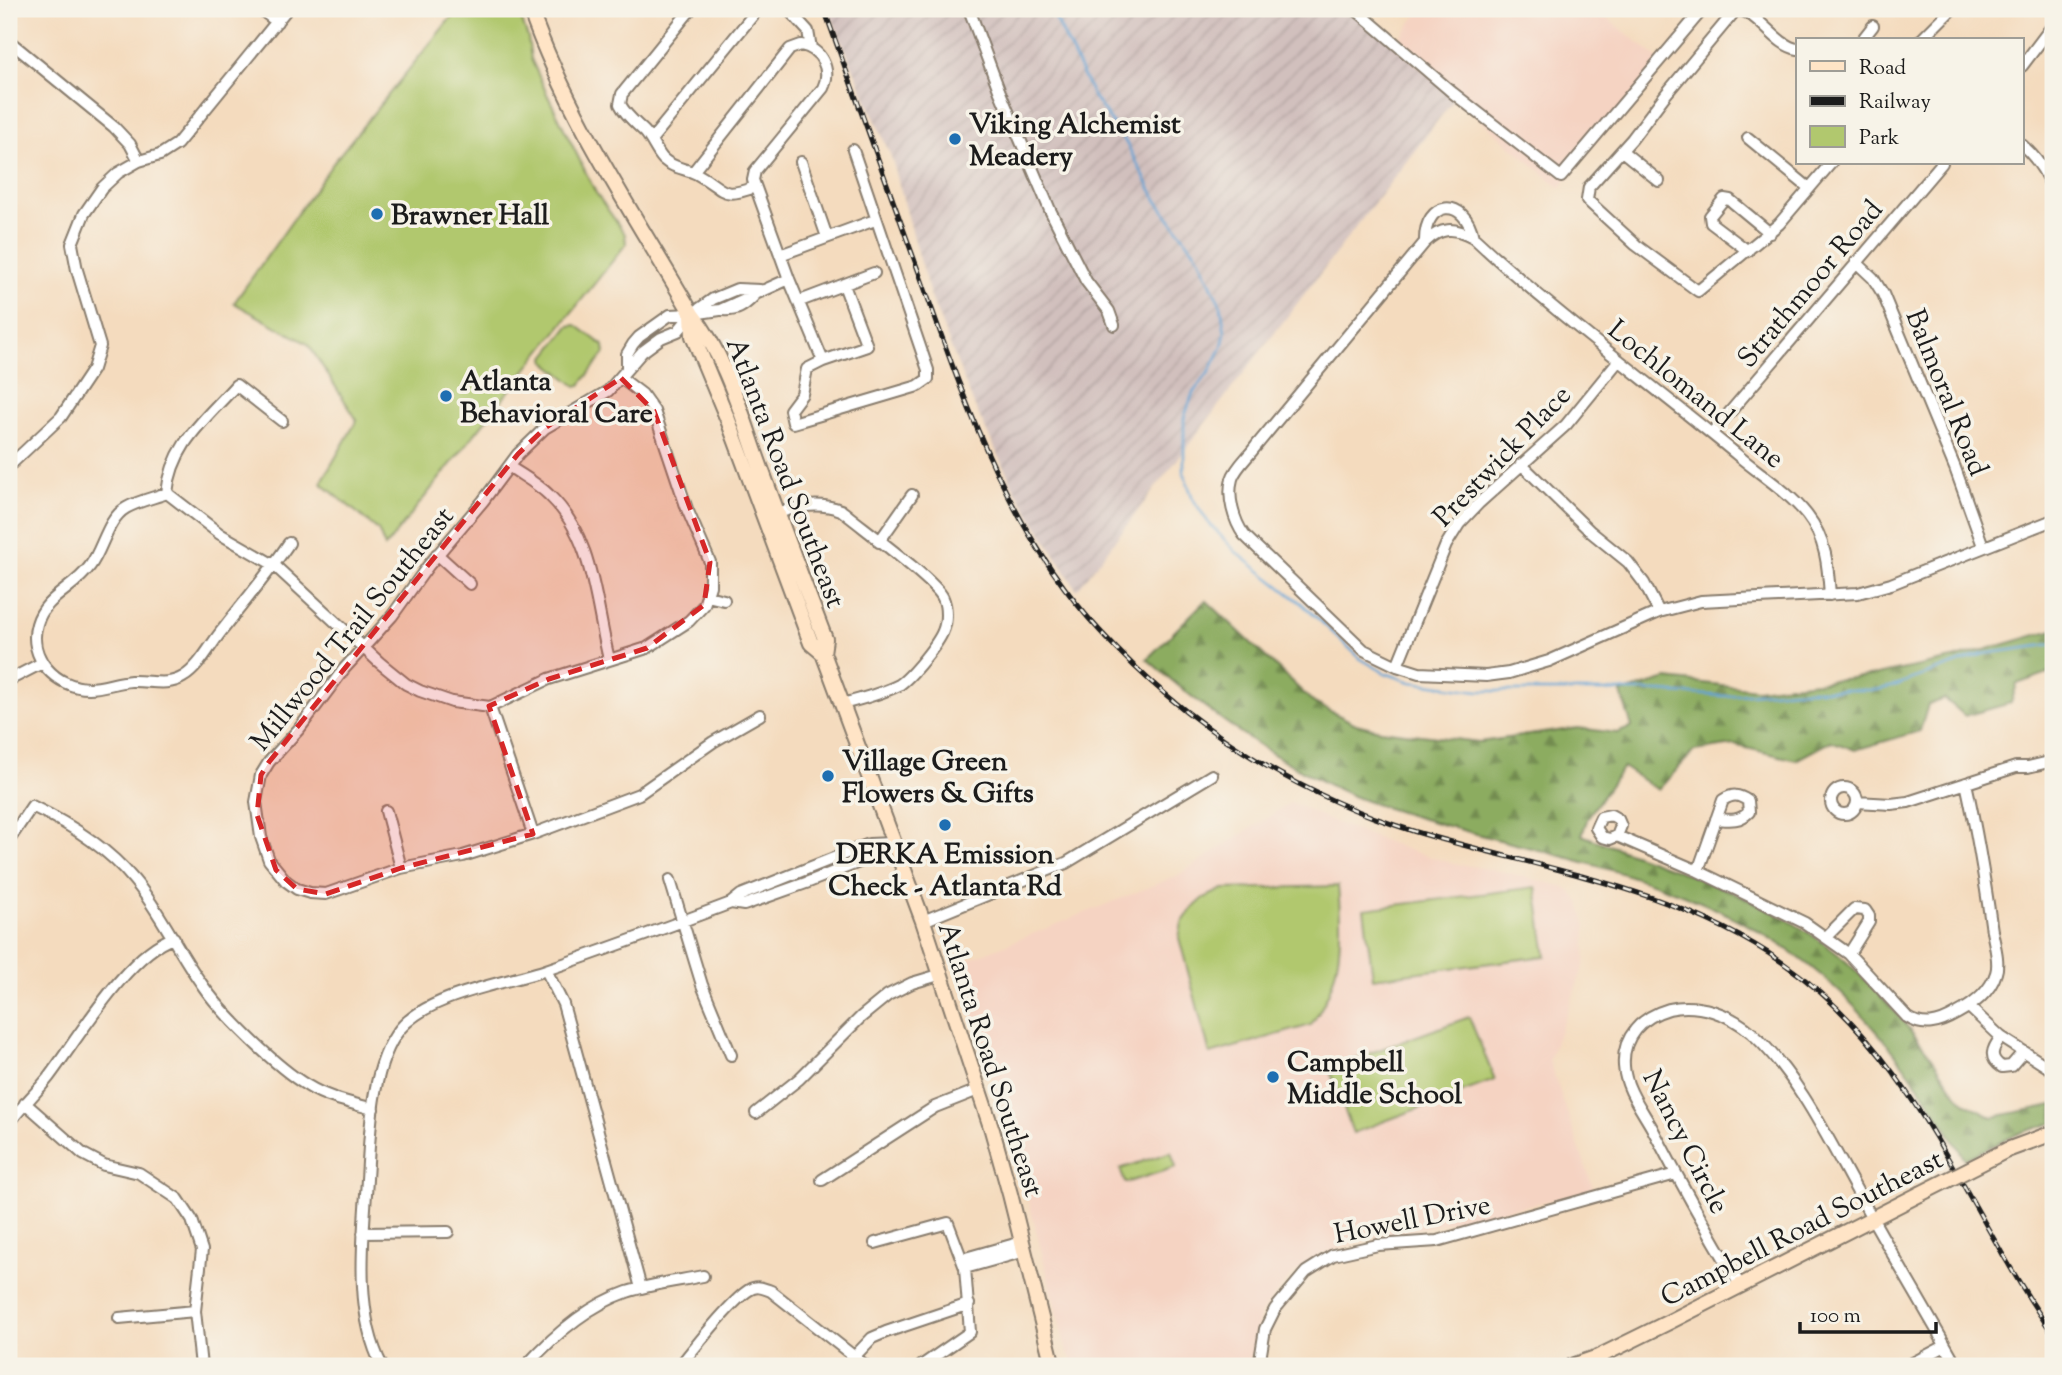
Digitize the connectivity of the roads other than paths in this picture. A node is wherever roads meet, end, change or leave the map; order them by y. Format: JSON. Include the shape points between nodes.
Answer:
{"nodes":[{"id":1,"x":260,"y":9,"type":"edge"},
{"id":2,"x":287,"y":9,"type":"edge"},
{"id":3,"x":530,"y":9,"type":"edge"},
{"id":4,"x":691,"y":9,"type":"edge"},
{"id":5,"x":758,"y":9,"type":"edge"},
{"id":6,"x":788,"y":9,"type":"edge"},
{"id":7,"x":969,"y":9,"type":"edge"},
{"id":8,"x":1355,"y":9,"type":"edge"},
{"id":9,"x":1703,"y":9,"type":"edge"},
{"id":10,"x":1952,"y":9,"type":"edge"},
{"id":11,"x":276,"y":22,"type":"junction"},
{"id":12,"x":2053,"y":25,"type":"edge"},
{"id":13,"x":1873,"y":26,"type":"dead end"},
{"id":14,"x":1864,"y":38,"type":"edge"},
{"id":15,"x":1923,"y":38,"type":"edge"},
{"id":16,"x":9,"y":41,"type":"edge"},
{"id":17,"x":811,"y":48,"type":"junction"},
{"id":18,"x":1796,"y":49,"type":"edge"},
{"id":19,"x":2024,"y":62,"type":"edge"},
{"id":20,"x":1748,"y":138,"type":"dead end"},
{"id":21,"x":652,"y":140,"type":"junction"},
{"id":22,"x":2024,"y":147,"type":"edge"},
{"id":23,"x":853,"y":150,"type":"dead end"},
{"id":24,"x":1622,"y":151,"type":"junction"},
{"id":25,"x":139,"y":162,"type":"junction"},
{"id":26,"x":801,"y":162,"type":"dead end"},
{"id":27,"x":1829,"y":164,"type":"edge"},
{"id":28,"x":1941,"y":164,"type":"edge"},
{"id":29,"x":693,"y":172,"type":"junction"},
{"id":30,"x":1659,"y":181,"type":"dead end"},
{"id":31,"x":755,"y":187,"type":"junction"},
{"id":32,"x":1809,"y":188,"type":"junction"},
{"id":33,"x":2053,"y":191,"type":"edge"},
{"id":34,"x":875,"y":220,"type":"junction"},
{"id":35,"x":1770,"y":233,"type":"junction"},
{"id":36,"x":827,"y":237,"type":"junction"},
{"id":37,"x":1473,"y":237,"type":"junction"},
{"id":38,"x":1425,"y":242,"type":"junction"},
{"id":39,"x":1748,"y":251,"type":"junction"},
{"id":40,"x":780,"y":254,"type":"junction"},
{"id":41,"x":1856,"y":262,"type":"junction"},
{"id":42,"x":874,"y":273,"type":"dead end"},
{"id":43,"x":789,"y":279,"type":"junction"},
{"id":44,"x":844,"y":285,"type":"junction"},
{"id":45,"x":760,"y":290,"type":"junction"},
{"id":46,"x":800,"y":301,"type":"junction"},
{"id":47,"x":692,"y":314,"type":"junction"},
{"id":48,"x":1114,"y":325,"type":"dead end"},
{"id":49,"x":1619,"y":360,"type":"junction"},
{"id":50,"x":823,"y":361,"type":"junction"},
{"id":51,"x":627,"y":367,"type":"junction"},
{"id":52,"x":621,"y":378,"type":"junction"},
{"id":53,"x":282,"y":421,"type":"dead end"},
{"id":54,"x":1712,"y":433,"type":"junction"},
{"id":55,"x":1521,"y":464,"type":"junction"},
{"id":56,"x":9,"y":466,"type":"edge"},
{"id":57,"x":510,"y":467,"type":"junction"},
{"id":58,"x":167,"y":494,"type":"junction"},
{"id":59,"x":912,"y":495,"type":"dead end"},
{"id":60,"x":778,"y":513,"type":"junction"},
{"id":61,"x":2053,"y":520,"type":"edge"},
{"id":62,"x":879,"y":542,"type":"junction"},
{"id":63,"x":289,"y":543,"type":"dead end"},
{"id":64,"x":1983,"y":546,"type":"junction"},
{"id":65,"x":438,"y":554,"type":"junction"},
{"id":66,"x":274,"y":565,"type":"junction"},
{"id":67,"x":470,"y":584,"type":"dead end"},
{"id":68,"x":707,"y":596,"type":"junction"},
{"id":69,"x":1830,"y":596,"type":"junction"},
{"id":70,"x":724,"y":600,"type":"dead end"},
{"id":71,"x":1659,"y":612,"type":"junction"},
{"id":72,"x":364,"y":647,"type":"junction"},
{"id":73,"x":823,"y":653,"type":"junction"},
{"id":74,"x":609,"y":659,"type":"junction"},
{"id":75,"x":42,"y":663,"type":"junction"},
{"id":76,"x":1397,"y":666,"type":"junction"},
{"id":77,"x":9,"y":680,"type":"edge"},
{"id":78,"x":842,"y":704,"type":"junction"},
{"id":79,"x":490,"y":707,"type":"junction"},
{"id":80,"x":760,"y":715,"type":"dead end"},
{"id":81,"x":2053,"y":761,"type":"edge"},
{"id":82,"x":1212,"y":775,"type":"dead end"},
{"id":83,"x":1966,"y":783,"type":"junction"},
{"id":84,"x":1857,"y":802,"type":"dead end"},
{"id":85,"x":386,"y":811,"type":"dead end"},
{"id":86,"x":1716,"y":820,"type":"dead end"},
{"id":87,"x":533,"y":834,"type":"junction"},
{"id":88,"x":1617,"y":836,"type":"dead end"},
{"id":89,"x":9,"y":840,"type":"edge"},
{"id":90,"x":893,"y":843,"type":"junction"},
{"id":91,"x":401,"y":867,"type":"junction"},
{"id":92,"x":1698,"y":871,"type":"junction"},
{"id":93,"x":670,"y":880,"type":"dead end"},
{"id":94,"x":297,"y":889,"type":"junction"},
{"id":95,"x":289,"y":901,"type":"dead end"},
{"id":96,"x":682,"y":921,"type":"junction"},
{"id":97,"x":923,"y":921,"type":"junction"},
{"id":98,"x":1827,"y":936,"type":"junction"},
{"id":99,"x":174,"y":938,"type":"junction"},
{"id":100,"x":1849,"y":954,"type":"junction"},
{"id":101,"x":546,"y":970,"type":"junction"},
{"id":102,"x":939,"y":975,"type":"junction"},
{"id":103,"x":1969,"y":1007,"type":"junction"},
{"id":104,"x":2001,"y":1037,"type":"junction"},
{"id":105,"x":2023,"y":1052,"type":"junction"},
{"id":106,"x":731,"y":1055,"type":"dead end"},
{"id":107,"x":2052,"y":1071,"type":"edge"},
{"id":108,"x":978,"y":1090,"type":"junction"},
{"id":109,"x":25,"y":1103,"type":"junction"},
{"id":110,"x":373,"y":1109,"type":"junction"},
{"id":111,"x":756,"y":1113,"type":"dead end"},
{"id":112,"x":9,"y":1123,"type":"edge"},
{"id":113,"x":2053,"y":1133,"type":"edge"},
{"id":114,"x":1676,"y":1174,"type":"junction"},
{"id":115,"x":822,"y":1180,"type":"dead end"},
{"id":116,"x":1872,"y":1217,"type":"junction"},
{"id":117,"x":448,"y":1232,"type":"dead end"},
{"id":118,"x":363,"y":1233,"type":"junction"},
{"id":119,"x":876,"y":1243,"type":"dead end"},
{"id":120,"x":1023,"y":1247,"type":"junction"},
{"id":121,"x":964,"y":1264,"type":"junction"},
{"id":122,"x":703,"y":1276,"type":"dead end"},
{"id":123,"x":1740,"y":1285,"type":"junction"},
{"id":124,"x":641,"y":1288,"type":"junction"},
{"id":125,"x":968,"y":1304,"type":"junction"},
{"id":126,"x":195,"y":1311,"type":"junction"},
{"id":127,"x":119,"y":1318,"type":"dead end"},
{"id":128,"x":1945,"y":1346,"type":"junction"},
{"id":129,"x":854,"y":1357,"type":"junction"},
{"id":130,"x":201,"y":1366,"type":"edge"},
{"id":131,"x":382,"y":1366,"type":"edge"},
{"id":132,"x":526,"y":1366,"type":"edge"},
{"id":133,"x":680,"y":1366,"type":"edge"},
{"id":134,"x":866,"y":1366,"type":"edge"},
{"id":135,"x":921,"y":1366,"type":"edge"},
{"id":136,"x":1053,"y":1366,"type":"edge"},
{"id":137,"x":1259,"y":1366,"type":"edge"},
{"id":138,"x":1572,"y":1366,"type":"edge"},
{"id":139,"x":1907,"y":1366,"type":"edge"},
{"id":140,"x":1957,"y":1366,"type":"edge"}],
"edges":[{"from":1,"to":11,"type":"street"},
{"from":2,"to":11,"type":"street"},
{"from":3,"to":47,"type":"main road","name":"Atlanta Road Southeast","via":[[556,74],[612,183]]},
{"from":4,"to":21,"type":"street","via":[[620,100],[625,113]]},
{"from":5,"to":21,"type":"street"},
{"from":6,"to":17,"type":"street","via":[[808,31]]},
{"from":7,"to":48,"type":"street","via":[[1050,210]]},
{"from":8,"to":9,"type":"street","via":[[1561,177]]},
{"from":10,"to":15,"type":"street"},
{"from":11,"to":25,"type":"street","via":[[177,144]]},
{"from":12,"to":19,"type":"street"},
{"from":13,"to":14,"type":"street"},
{"from":16,"to":25,"type":"street","via":[[114,127]]},
{"from":17,"to":29,"type":"street","via":[[790,49]]},
{"from":17,"to":31,"type":"street","via":[[824,64],[827,80],[755,171]]},
{"from":18,"to":24,"type":"street","via":[[1780,42],[1748,12],[1735,11]]},
{"from":20,"to":32,"type":"street"},
{"from":21,"to":29,"type":"street","via":[[665,160]]},
{"from":22,"to":33,"type":"street"},
{"from":23,"to":34,"type":"street"},
{"from":24,"to":30,"type":"street"},
{"from":24,"to":39,"type":"street","via":[[1590,187],[1587,200],[1636,246],[1698,291]]},
{"from":25,"to":56,"type":"street","via":[[102,188],[84,214],[72,244],[100,346],[93,369],[61,417]]},
{"from":26,"to":36,"type":"street"},
{"from":27,"to":32,"type":"street"},
{"from":28,"to":41,"type":"street","name":"Strathmoor Road"},
{"from":29,"to":31,"type":"street","via":[[724,193]]},
{"from":31,"to":40,"type":"street"},
{"from":32,"to":35,"type":"street"},
{"from":34,"to":36,"type":"street"},
{"from":34,"to":50,"type":"street","via":[[928,379],[793,424],[790,410],[802,394],[807,369]]},
{"from":35,"to":39,"type":"street"},
{"from":35,"to":39,"type":"street","via":[[1724,199],[1710,216],[1711,223]]},
{"from":36,"to":40,"type":"street"},
{"from":37,"to":38,"type":"street","via":[[1447,229]]},
{"from":37,"to":38,"type":"street","name":"Lochlomand Lane","via":[[1467,218],[1448,209],[1436,211],[1429,220]]},
{"from":37,"to":49,"type":"street","name":"Lochlomand Lane"},
{"from":38,"to":76,"type":"street","via":[[1232,479],[1232,510],[1244,535],[1364,650]]},
{"from":40,"to":43,"type":"street"},
{"from":41,"to":54,"type":"street","name":"Strathmoor Road"},
{"from":41,"to":64,"type":"street","name":"Balmoral Road","via":[[1883,294]]},
{"from":42,"to":44,"type":"street"},
{"from":43,"to":45,"type":"street"},
{"from":43,"to":46,"type":"street"},
{"from":44,"to":46,"type":"street"},
{"from":44,"to":50,"type":"street","via":[[867,346]]},
{"from":45,"to":47,"type":"street","via":[[720,310]]},
{"from":45,"to":47,"type":"street","via":[[737,289]]},
{"from":46,"to":50,"type":"street"},
{"from":47,"to":51,"type":"street","name":"Millwood Trail Southeast","via":[[678,331],[652,344]]},
{"from":47,"to":51,"type":"street","name":"Millwood Trail Southeast","via":[[670,314],[639,337],[627,354]]},
{"from":47,"to":60,"type":"main road","name":"Atlanta Road Southeast","via":[[706,331],[723,369]]},
{"from":47,"to":73,"type":"main road","name":"Atlanta Road Southeast","via":[[693,336],[811,643]]},
{"from":49,"to":54,"type":"street","name":"Lochlomand Lane"},
{"from":49,"to":55,"type":"street","name":"Prestwick Place","via":[[1566,425]]},
{"from":51,"to":52,"type":"street","name":"Millwood Trail Southeast"},
{"from":52,"to":57,"type":"street","name":"Millwood Trail Southeast","via":[[597,399],[545,428]]},
{"from":52,"to":68,"type":"street","via":[[642,394],[654,411],[710,562]]},
{"from":53,"to":58,"type":"street","via":[[236,385],[176,455]]},
{"from":54,"to":69,"type":"street","name":"Lochlomand Lane","via":[[1807,514],[1820,534]]},
{"from":55,"to":71,"type":"street","via":[[1628,562]]},
{"from":55,"to":76,"type":"street","name":"Prestwick Place","via":[[1459,524],[1446,545]]},
{"from":57,"to":65,"type":"street","name":"Millwood Trail Southeast"},
{"from":57,"to":74,"type":"street","via":[[549,495],[577,532],[587,557]]},
{"from":58,"to":66,"type":"street","via":[[220,534]]},
{"from":58,"to":75,"type":"street","via":[[124,509],[91,566],[43,609],[35,640]]},
{"from":59,"to":62,"type":"street"},
{"from":60,"to":62,"type":"street","via":[[830,506]]},
{"from":60,"to":73,"type":"main road","name":"Atlanta Road Southeast","via":[[825,639]]},
{"from":61,"to":64,"type":"street"},
{"from":62,"to":78,"type":"street","via":[[937,589],[944,599],[946,618],[943,631],[909,676],[898,685]]},
{"from":63,"to":66,"type":"street"},
{"from":64,"to":69,"type":"street","via":[[1886,586]]},
{"from":65,"to":67,"type":"street"},
{"from":65,"to":72,"type":"street","name":"Millwood Trail Southeast"},
{"from":66,"to":72,"type":"street"},
{"from":66,"to":75,"type":"street","via":[[182,678],[86,688],[59,680]]},
{"from":68,"to":70,"type":"street"},
{"from":68,"to":74,"type":"street","via":[[697,614],[676,630],[647,648]]},
{"from":69,"to":71,"type":"street","via":[[1701,601]]},
{"from":71,"to":76,"type":"street","via":[[1549,661],[1508,673],[1419,673]]},
{"from":72,"to":79,"type":"street","via":[[420,691],[452,702]]},
{"from":72,"to":94,"type":"street","name":"Millwood Trail Southeast","via":[[261,775],[256,802],[261,837],[276,870]]},
{"from":73,"to":78,"type":"main road","name":"Atlanta Road Southeast"},
{"from":74,"to":79,"type":"street","via":[[549,679]]},
{"from":75,"to":77,"type":"street"},
{"from":78,"to":90,"type":"main road","name":"Atlanta Road Southeast"},
{"from":79,"to":87,"type":"street"},
{"from":80,"to":87,"type":"street","via":[[650,788]]},
{"from":81,"to":83,"type":"street"},
{"from":82,"to":97,"type":"street","via":[[1066,863]]},
{"from":83,"to":84,"type":"street","via":[[1908,802]]},
{"from":83,"to":103,"type":"street","via":[[1997,970],[1989,987]]},
{"from":85,"to":91,"type":"street"},
{"from":86,"to":92,"type":"street"},
{"from":87,"to":91,"type":"street","via":[[463,856]]},
{"from":88,"to":92,"type":"street"},
{"from":89,"to":99,"type":"street","via":[[32,806],[59,818],[133,878]]},
{"from":90,"to":96,"type":"street","via":[[869,844]]},
{"from":90,"to":97,"type":"main road","name":"Atlanta Road Southeast"},
{"from":91,"to":94,"type":"street","via":[[326,894]]},
{"from":92,"to":98,"type":"street"},
{"from":93,"to":96,"type":"street"},
{"from":94,"to":95,"type":"street"},
{"from":96,"to":101,"type":"street"},
{"from":96,"to":106,"type":"street"},
{"from":97,"to":102,"type":"main road","name":"Atlanta Road Southeast"},
{"from":98,"to":100,"type":"street"},
{"from":98,"to":100,"type":"street","via":[[1854,909],[1865,910],[1869,922]]},
{"from":99,"to":109,"type":"street","via":[[161,942],[137,962]]},
{"from":99,"to":110,"type":"street","via":[[201,984],[282,1066],[309,1087]]},
{"from":100,"to":103,"type":"street","via":[[1916,1023],[1929,1025]]},
{"from":101,"to":110,"type":"street","via":[[421,1010],[400,1030],[384,1057]]},
{"from":101,"to":124,"type":"street","via":[[563,1004]]},
{"from":102,"to":108,"type":"main road","name":"Atlanta Road Southeast"},
{"from":102,"to":111,"type":"street","via":[[888,995]]},
{"from":103,"to":104,"type":"street"},
{"from":104,"to":105,"type":"street"},
{"from":104,"to":105,"type":"street","via":[[1992,1057],[2002,1067],[2011,1066]]},
{"from":105,"to":107,"type":"street"},
{"from":108,"to":115,"type":"street","via":[[935,1107]]},
{"from":108,"to":120,"type":"main road","name":"Atlanta Road Southeast"},
{"from":109,"to":112,"type":"street"},
{"from":109,"to":126,"type":"street","via":[[83,1154],[104,1165],[139,1173],[178,1199],[192,1220],[202,1250]]},
{"from":110,"to":118,"type":"street"},
{"from":113,"to":116,"type":"main road","name":"Campbell Road Southeast","bridge":true,"via":[[2007,1150]]},
{"from":114,"to":116,"type":"street","name":"Nancy Circle","via":[[1626,1080],[1625,1049],[1647,1018],[1692,1007],[1740,1023],[1765,1046],[1808,1102]]},
{"from":114,"to":123,"type":"street","name":"Nancy Circle"},
{"from":114,"to":137,"type":"street","name":"Howell Drive","via":[[1431,1242],[1378,1245],[1324,1259],[1298,1279],[1272,1314]]},
{"from":116,"to":123,"type":"main road","name":"Campbell Road Southeast"},
{"from":116,"to":128,"type":"street","name":"Nancy Circle"},
{"from":117,"to":118,"type":"street"},
{"from":118,"to":131,"type":"street","via":[[365,1314]]},
{"from":119,"to":121,"type":"street","via":[[948,1223]]},
{"from":120,"to":121,"type":"street"},
{"from":120,"to":136,"type":"main road","name":"Atlanta Road Southeast"},
{"from":121,"to":125,"type":"street"},
{"from":122,"to":124,"type":"street"},
{"from":123,"to":138,"type":"main road","name":"Campbell Road Southeast","via":[[1601,1356]]},
{"from":124,"to":132,"type":"street","via":[[615,1297],[571,1323]]},
{"from":125,"to":129,"type":"street","via":[[872,1338]]},
{"from":125,"to":135,"type":"street","via":[[970,1332]]},
{"from":126,"to":127,"type":"street"},
{"from":126,"to":130,"type":"street"},
{"from":128,"to":139,"type":"street"},
{"from":128,"to":140,"type":"street","name":"Nancy Circle"},
{"from":129,"to":133,"type":"street","via":[[771,1290],[760,1287],[738,1300]]},
{"from":129,"to":134,"type":"street"}]}
